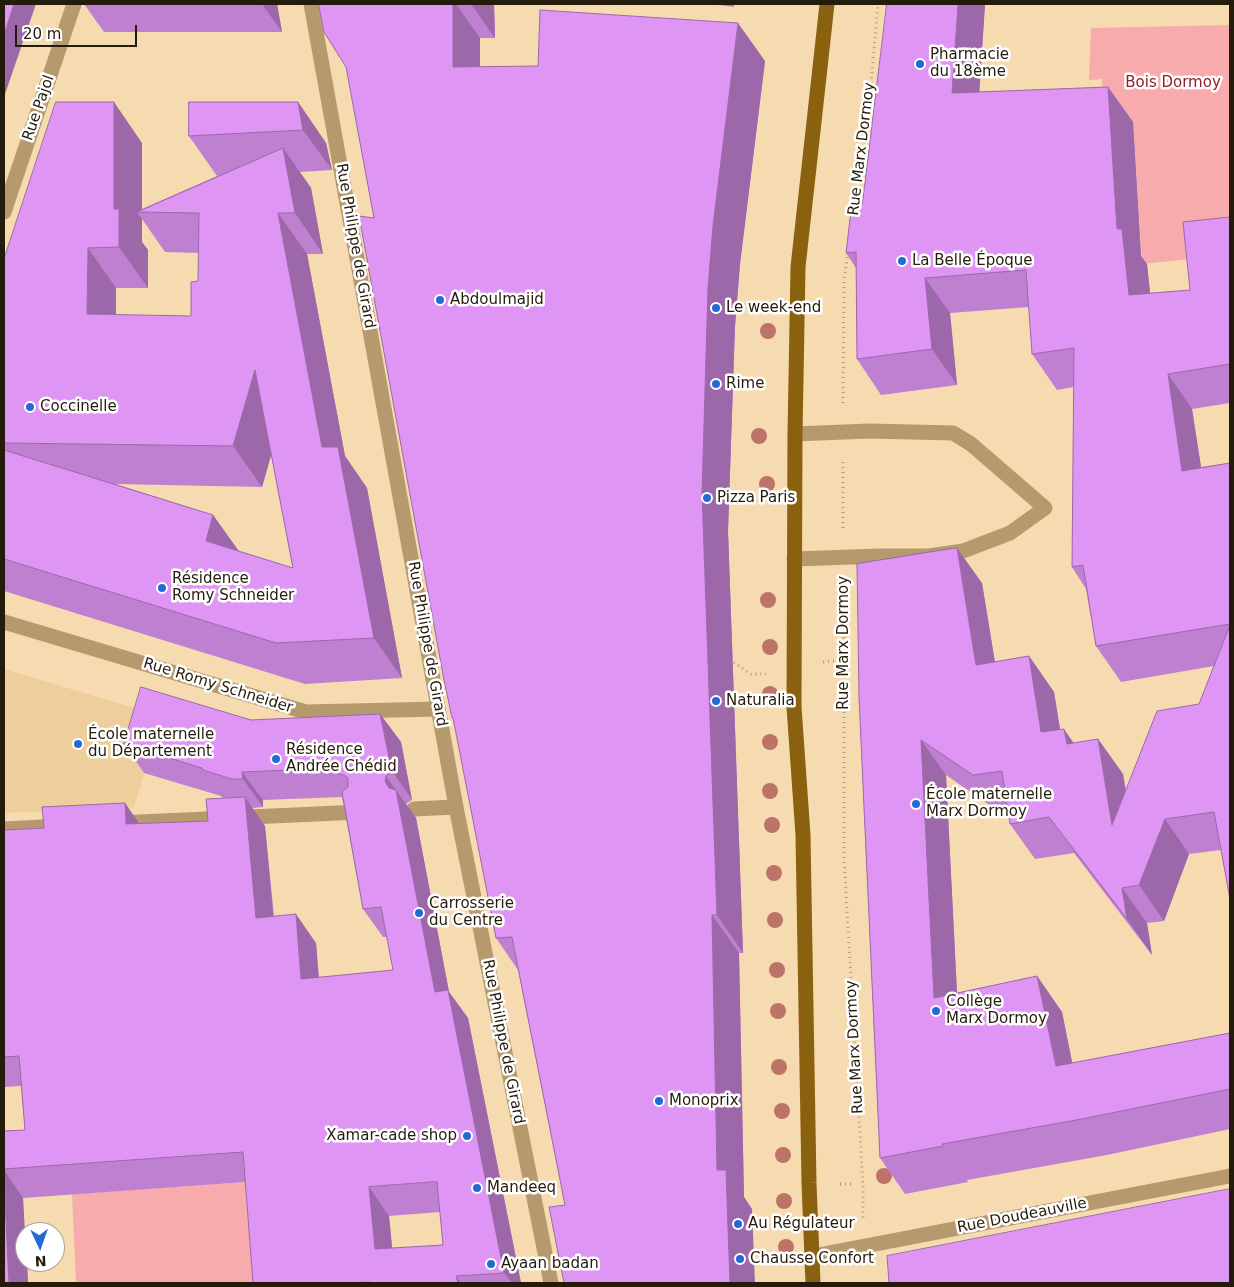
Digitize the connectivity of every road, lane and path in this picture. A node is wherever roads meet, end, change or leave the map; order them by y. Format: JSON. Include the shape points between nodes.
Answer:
{"nodes":[{"id":1,"x":74,"y":4,"type":"edge"},
{"id":2,"x":311,"y":4,"type":"edge"},
{"id":3,"x":827,"y":4,"type":"edge"},
{"id":4,"x":878,"y":4,"type":"edge"},
{"id":5,"x":4,"y":212,"type":"edge"},
{"id":6,"x":854,"y":213,"type":"edge"},
{"id":7,"x":848,"y":251,"type":"edge"},
{"id":8,"x":843,"y":432,"type":"junction"},
{"id":9,"x":795,"y":434,"type":"junction"},
{"id":10,"x":844,"y":558,"type":"junction"},
{"id":11,"x":794,"y":559,"type":"junction"},
{"id":12,"x":4,"y":622,"type":"edge"},
{"id":13,"x":835,"y":660,"type":"dead end"},
{"id":14,"x":724,"y":662,"type":"dead end"},
{"id":15,"x":822,"y":662,"type":"dead end"},
{"id":16,"x":766,"y":674,"type":"dead end"},
{"id":17,"x":438,"y":709,"type":"junction"},
{"id":18,"x":456,"y":807,"type":"junction"},
{"id":19,"x":414,"y":809,"type":"dead end"},
{"id":20,"x":360,"y":812,"type":"edge"},
{"id":21,"x":103,"y":824,"type":"edge"},
{"id":22,"x":73,"y":825,"type":"edge"},
{"id":23,"x":4,"y":829,"type":"edge"},
{"id":24,"x":1230,"y":1176,"type":"edge"},
{"id":25,"x":840,"y":1184,"type":"dead end"},
{"id":26,"x":852,"y":1184,"type":"dead end"},
{"id":27,"x":862,"y":1247,"type":"junction"},
{"id":28,"x":813,"y":1256,"type":"junction"},
{"id":29,"x":551,"y":1283,"type":"edge"},
{"id":30,"x":813,"y":1283,"type":"edge"}],
"edges":[{"from":1,"to":5,"type":"street","name":"Rue Pajol"},
{"from":2,"to":17,"type":"street","name":"Rue Philippe de Girard"},
{"from":3,"to":9,"type":"main road","via":[[798,267]]},
{"from":4,"to":6,"type":"path","name":"Rue Marx Dormoy","via":[[867,127]]},
{"from":7,"to":8,"type":"path","name":"Rue Marx Dormoy","via":[[844,280]]},
{"from":8,"to":9,"type":"street"},
{"from":8,"to":10,"type":"path","name":"Rue Marx Dormoy"},
{"from":8,"to":10,"type":"street","via":[[953,433],[971,444],[1045,508],[1010,532],[963,551],[929,556]]},
{"from":9,"to":11,"type":"main road"},
{"from":10,"to":11,"type":"street"},
{"from":10,"to":27,"type":"path","name":"Rue Marx Dormoy","via":[[844,858],[863,1185]]},
{"from":11,"to":28,"type":"main road","via":[[794,707],[803,835]]},
{"from":12,"to":17,"type":"street","name":"Rue Romy Schneider","via":[[306,712]]},
{"from":13,"to":15,"type":"path"},
{"from":14,"to":16,"type":"path","via":[[733,662],[751,674]]},
{"from":17,"to":18,"type":"street","name":"Rue Philippe de Girard"},
{"from":18,"to":19,"type":"street"},
{"from":18,"to":29,"type":"street","name":"Rue Philippe de Girard"},
{"from":20,"to":21,"type":"street"},
{"from":22,"to":23,"type":"street"},
{"from":24,"to":27,"type":"street","name":"Rue Doudeauville"},
{"from":25,"to":26,"type":"path"},
{"from":27,"to":28,"type":"street","name":"Rue Doudeauville"},
{"from":28,"to":30,"type":"main road"}]}
